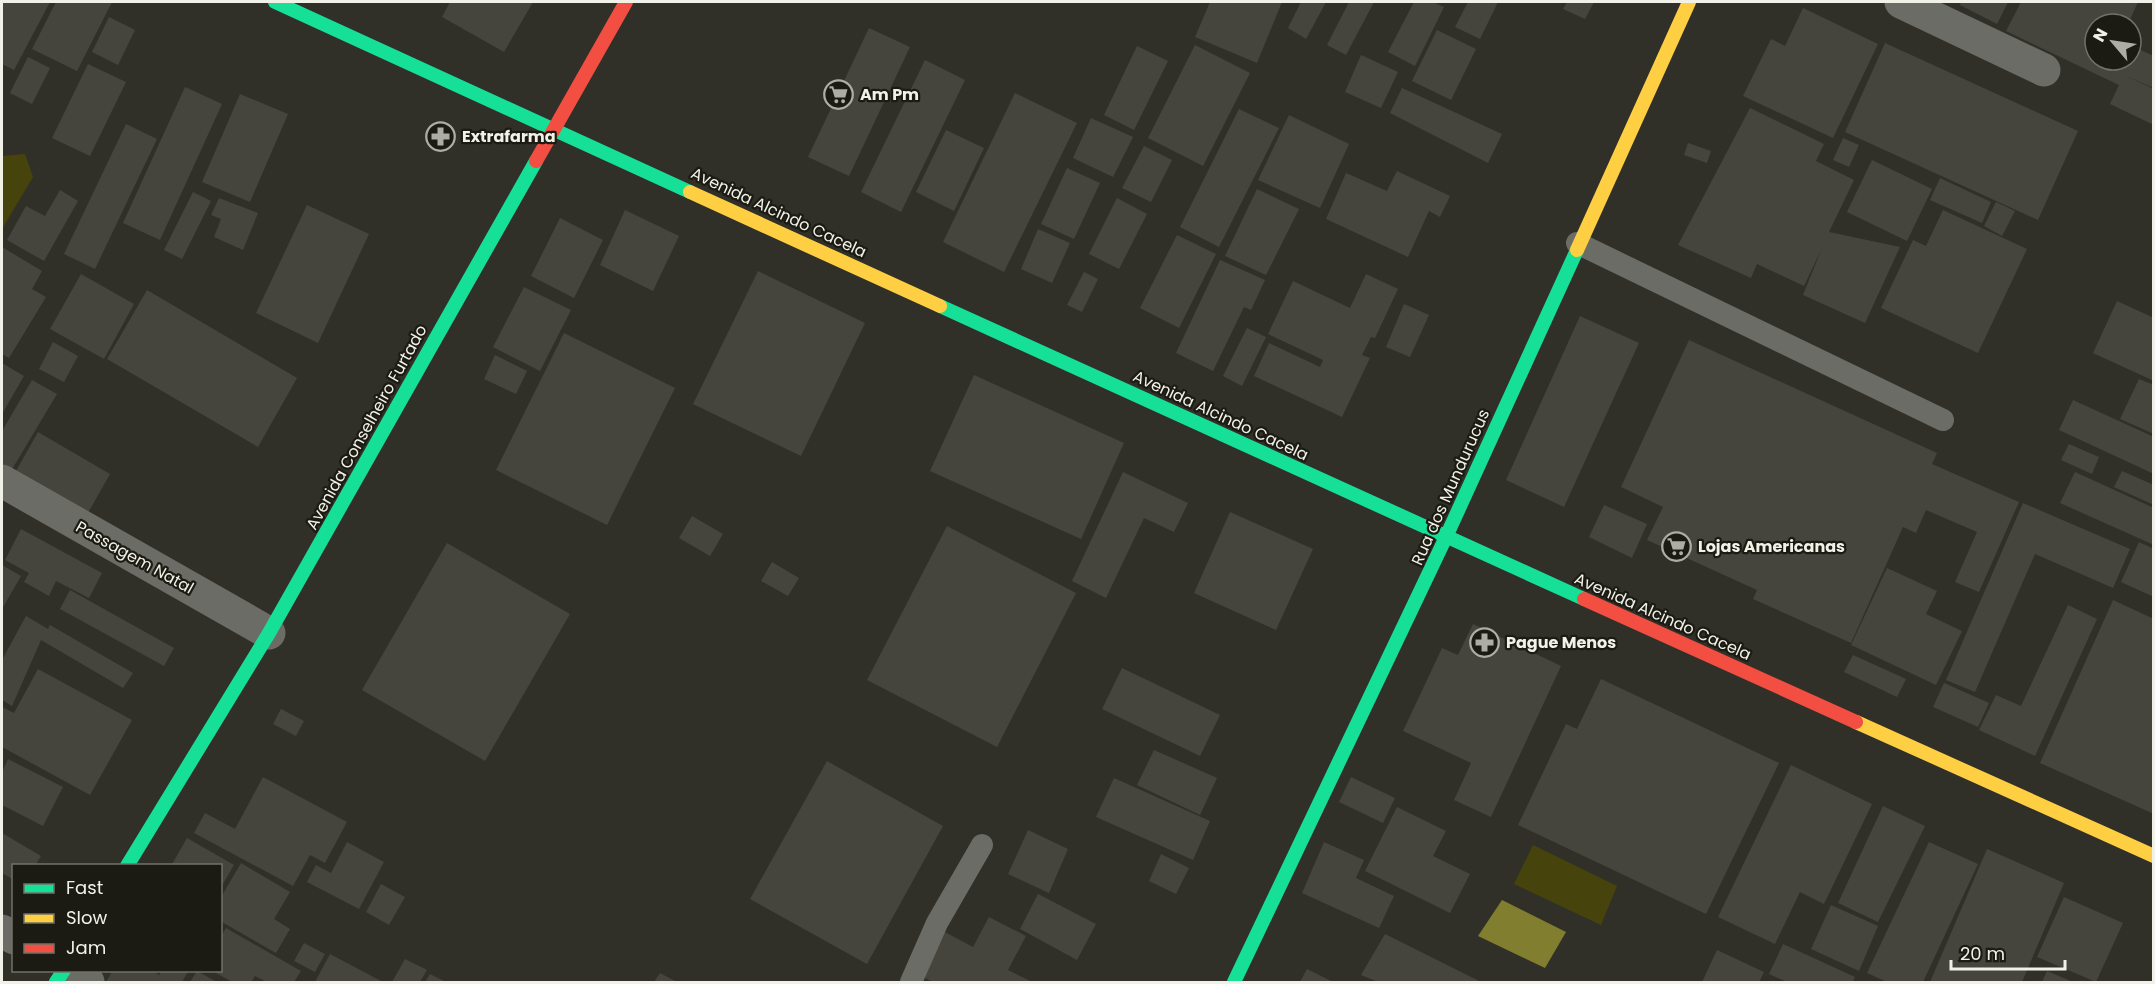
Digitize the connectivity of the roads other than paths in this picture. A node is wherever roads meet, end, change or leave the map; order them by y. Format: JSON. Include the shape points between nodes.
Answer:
{"nodes":[{"id":1,"x":275,"y":2,"type":"edge"},
{"id":2,"x":626,"y":2,"type":"edge"},
{"id":3,"x":1689,"y":2,"type":"edge"},
{"id":4,"x":1901,"y":2,"type":"edge"},
{"id":5,"x":2044,"y":70,"type":"dead end"},
{"id":6,"x":554,"y":127,"type":"junction"},
{"id":7,"x":1578,"y":243,"type":"junction"},
{"id":8,"x":1943,"y":420,"type":"dead end"},
{"id":9,"x":2,"y":481,"type":"edge"},
{"id":10,"x":1446,"y":537,"type":"junction"},
{"id":11,"x":269,"y":633,"type":"junction"},
{"id":12,"x":982,"y":845,"type":"dead end"},
{"id":13,"x":2154,"y":856,"type":"edge"},
{"id":14,"x":129,"y":864,"type":"edge"},
{"id":15,"x":73,"y":972,"type":"edge"},
{"id":16,"x":87,"y":982,"type":"edge"},
{"id":17,"x":911,"y":982,"type":"edge"},
{"id":18,"x":1234,"y":982,"type":"edge"}],
"edges":[{"from":1,"to":6,"type":"main road","name":"Avenida Alcindo Cacela"},
{"from":2,"to":6,"type":"main road","name":"Avenida Conselheiro Furtado"},
{"from":3,"to":7,"type":"main road","name":"Rua dos Mundurucus"},
{"from":4,"to":5,"type":"street"},
{"from":6,"to":10,"type":"main road","name":"Avenida Alcindo Cacela"},
{"from":6,"to":11,"type":"main road","name":"Avenida Conselheiro Furtado"},
{"from":7,"to":8,"type":"lane"},
{"from":7,"to":10,"type":"main road","name":"Rua dos Mundurucus"},
{"from":9,"to":11,"type":"street","name":"Passagem Natal"},
{"from":10,"to":13,"type":"main road","name":"Avenida Alcindo Cacela"},
{"from":10,"to":18,"type":"main road","name":"Rua dos Mundurucus"},
{"from":11,"to":14,"type":"main road","name":"Avenida Conselheiro Furtado"},
{"from":12,"to":17,"type":"lane","via":[[937,923]]},
{"from":15,"to":16,"type":"street"}]}
